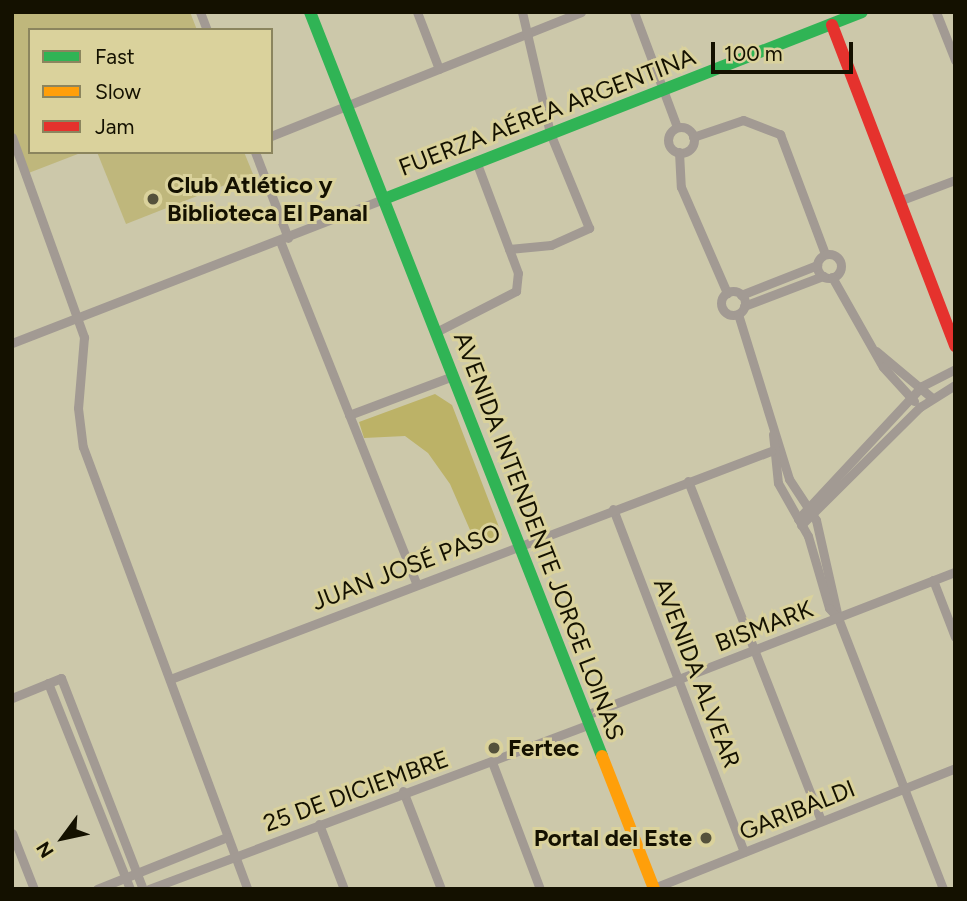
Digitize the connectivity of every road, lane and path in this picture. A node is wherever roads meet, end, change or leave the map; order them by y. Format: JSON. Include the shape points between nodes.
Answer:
{"nodes":[{"id":1,"x":310,"y":12,"type":"edge"},
{"id":2,"x":417,"y":12,"type":"edge"},
{"id":3,"x":522,"y":12,"type":"edge"},
{"id":4,"x":581,"y":12,"type":"edge"},
{"id":5,"x":634,"y":12,"type":"edge"},
{"id":6,"x":936,"y":12,"type":"edge"},
{"id":7,"x":857,"y":13,"type":"edge"},
{"id":8,"x":832,"y":25,"type":"junction"},
{"id":9,"x":530,"y":32,"type":"junction"},
{"id":10,"x":955,"y":60,"type":"edge"},
{"id":11,"x":439,"y":69,"type":"junction"},
{"id":12,"x":663,"y":88,"type":"junction"},
{"id":13,"x":347,"y":106,"type":"junction"},
{"id":14,"x":677,"y":127,"type":"junction"},
{"id":15,"x":550,"y":133,"type":"junction"},
{"id":16,"x":273,"y":135,"type":"edge"},
{"id":17,"x":693,"y":137,"type":"junction"},
{"id":18,"x":12,"y":138,"type":"edge"},
{"id":19,"x":679,"y":152,"type":"junction"},
{"id":20,"x":256,"y":154,"type":"edge"},
{"id":21,"x":476,"y":161,"type":"junction"},
{"id":22,"x":955,"y":180,"type":"edge"},
{"id":23,"x":384,"y":199,"type":"junction"},
{"id":24,"x":899,"y":201,"type":"junction"},
{"id":25,"x":284,"y":239,"type":"junction"},
{"id":26,"x":509,"y":249,"type":"junction"},
{"id":27,"x":825,"y":254,"type":"junction"},
{"id":28,"x":817,"y":265,"type":"junction"},
{"id":29,"x":827,"y":276,"type":"junction"},
{"id":30,"x":727,"y":293,"type":"junction"},
{"id":31,"x":741,"y":295,"type":"junction"},
{"id":32,"x":741,"y":310,"type":"junction"},
{"id":33,"x":79,"y":316,"type":"junction"},
{"id":34,"x":436,"y":332,"type":"junction"},
{"id":35,"x":12,"y":343,"type":"edge"},
{"id":36,"x":955,"y":346,"type":"edge"},
{"id":37,"x":875,"y":350,"type":"junction"},
{"id":38,"x":955,"y":369,"type":"edge"},
{"id":39,"x":453,"y":376,"type":"junction"},
{"id":40,"x":955,"y":385,"type":"edge"},
{"id":41,"x":922,"y":386,"type":"junction"},
{"id":42,"x":931,"y":397,"type":"junction"},
{"id":43,"x":911,"y":398,"type":"junction"},
{"id":44,"x":920,"y":407,"type":"junction"},
{"id":45,"x":349,"y":415,"type":"junction"},
{"id":46,"x":773,"y":434,"type":"junction"},
{"id":47,"x":771,"y":451,"type":"junction"},
{"id":48,"x":688,"y":481,"type":"junction"},
{"id":49,"x":613,"y":509,"type":"junction"},
{"id":50,"x":810,"y":512,"type":"junction"},
{"id":51,"x":800,"y":522,"type":"junction"},
{"id":52,"x":521,"y":544,"type":"junction"},
{"id":53,"x":955,"y":572,"type":"edge"},
{"id":54,"x":933,"y":580,"type":"junction"},
{"id":55,"x":416,"y":583,"type":"junction"},
{"id":56,"x":838,"y":618,"type":"junction"},
{"id":57,"x":955,"y":637,"type":"edge"},
{"id":58,"x":755,"y":650,"type":"junction"},
{"id":59,"x":173,"y":678,"type":"junction"},
{"id":60,"x":679,"y":679,"type":"junction"},
{"id":61,"x":48,"y":683,"type":"junction"},
{"id":62,"x":12,"y":698,"type":"edge"},
{"id":63,"x":588,"y":719,"type":"junction"},
{"id":64,"x":492,"y":762,"type":"junction"},
{"id":65,"x":955,"y":768,"type":"edge"},
{"id":66,"x":904,"y":788,"type":"junction"},
{"id":67,"x":403,"y":792,"type":"junction"},
{"id":68,"x":821,"y":821,"type":"junction"},
{"id":69,"x":319,"y":824,"type":"junction"},
{"id":70,"x":12,"y":833,"type":"edge"},
{"id":71,"x":227,"y":837,"type":"junction"},
{"id":72,"x":744,"y":852,"type":"junction"},
{"id":73,"x":234,"y":857,"type":"junction"},
{"id":74,"x":138,"y":873,"type":"junction"},
{"id":75,"x":124,"y":878,"type":"junction"},
{"id":76,"x":654,"y":888,"type":"edge"},
{"id":77,"x":34,"y":889,"type":"edge"},
{"id":78,"x":97,"y":889,"type":"edge"},
{"id":79,"x":130,"y":889,"type":"edge"},
{"id":80,"x":146,"y":889,"type":"edge"},
{"id":81,"x":247,"y":889,"type":"edge"},
{"id":82,"x":344,"y":889,"type":"edge"},
{"id":83,"x":441,"y":889,"type":"edge"},
{"id":84,"x":540,"y":889,"type":"edge"},
{"id":85,"x":943,"y":889,"type":"edge"}],
"edges":[{"from":1,"to":13,"type":"main road","name":"AVENIDA INTENDENTE JORGE LOINAS"},
{"from":2,"to":11,"type":"street"},
{"from":3,"to":9,"type":"street"},
{"from":4,"to":9,"type":"street"},
{"from":5,"to":12,"type":"street"},
{"from":6,"to":10,"type":"street"},
{"from":7,"to":8,"type":"main road","name":"FUERZA AÉREA ARGENTINA"},
{"from":8,"to":12,"type":"main road","name":"FUERZA AÉREA ARGENTINA"},
{"from":8,"to":24,"type":"main road"},
{"from":9,"to":11,"type":"street"},
{"from":9,"to":15,"type":"street"},
{"from":11,"to":13,"type":"street"},
{"from":12,"to":14,"type":"street"},
{"from":12,"to":15,"type":"main road","name":"FUERZA AÉREA ARGENTINA"},
{"from":13,"to":16,"type":"street"},
{"from":13,"to":23,"type":"main road","name":"AVENIDA INTENDENTE JORGE LOINAS"},
{"from":14,"to":17,"type":"street"},
{"from":14,"to":19,"type":"street","via":[[668,140]]},
{"from":15,"to":21,"type":"main road","name":"FUERZA AÉREA ARGENTINA"},
{"from":15,"to":26,"type":"street","via":[[589,228],[551,245]]},
{"from":17,"to":19,"type":"street","via":[[690,148]]},
{"from":17,"to":27,"type":"street","via":[[743,120],[780,134]]},
{"from":18,"to":33,"type":"street"},
{"from":19,"to":30,"type":"street","via":[[681,187]]},
{"from":20,"to":25,"type":"street"},
{"from":21,"to":23,"type":"main road","name":"FUERZA AÉREA ARGENTINA"},
{"from":21,"to":26,"type":"street"},
{"from":22,"to":24,"type":"street"},
{"from":23,"to":25,"type":"street","name":"FUERZA AÉREA ARGENTINA"},
{"from":23,"to":34,"type":"main road","name":"AVENIDA INTENDENTE JORGE LOINAS"},
{"from":24,"to":36,"type":"main road"},
{"from":25,"to":33,"type":"street","name":"FUERZA AÉREA ARGENTINA"},
{"from":25,"to":45,"type":"street"},
{"from":26,"to":34,"type":"street","via":[[516,291]]},
{"from":27,"to":28,"type":"street"},
{"from":27,"to":29,"type":"street","via":[[841,262]]},
{"from":28,"to":29,"type":"street"},
{"from":28,"to":31,"type":"street"},
{"from":29,"to":32,"type":"street"},
{"from":29,"to":37,"type":"street"},
{"from":30,"to":31,"type":"street"},
{"from":30,"to":32,"type":"street","via":[[722,307]]},
{"from":31,"to":32,"type":"street"},
{"from":32,"to":46,"type":"street"},
{"from":33,"to":35,"type":"street","name":"FUERZA AÉREA ARGENTINA"},
{"from":33,"to":59,"type":"street","via":[[83,447]]},
{"from":34,"to":39,"type":"main road","name":"AVENIDA INTENDENTE JORGE LOINAS"},
{"from":37,"to":41,"type":"street"},
{"from":37,"to":43,"type":"street"},
{"from":38,"to":41,"type":"street"},
{"from":39,"to":45,"type":"street"},
{"from":39,"to":52,"type":"main road","name":"AVENIDA INTENDENTE JORGE LOINAS"},
{"from":40,"to":42,"type":"street"},
{"from":41,"to":42,"type":"street"},
{"from":41,"to":43,"type":"street"},
{"from":42,"to":44,"type":"street"},
{"from":43,"to":44,"type":"street"},
{"from":43,"to":50,"type":"street"},
{"from":44,"to":50,"type":"street"},
{"from":45,"to":55,"type":"street"},
{"from":46,"to":47,"type":"street"},
{"from":46,"to":50,"type":"street"},
{"from":47,"to":48,"type":"street","name":"JUAN JOSÉ PASO"},
{"from":47,"to":51,"type":"street","via":[[778,483]]},
{"from":48,"to":49,"type":"street","name":"JUAN JOSÉ PASO"},
{"from":48,"to":58,"type":"street"},
{"from":49,"to":52,"type":"street","name":"JUAN JOSÉ PASO"},
{"from":49,"to":60,"type":"street","name":"AVENIDA ALVEAR"},
{"from":50,"to":51,"type":"street"},
{"from":50,"to":56,"type":"street"},
{"from":51,"to":56,"type":"street","via":[[828,608]]},
{"from":52,"to":55,"type":"street","name":"JUAN JOSÉ PASO"},
{"from":52,"to":63,"type":"main road","name":"AVENIDA INTENDENTE JORGE LOINAS"},
{"from":53,"to":54,"type":"street","name":"BISMARK"},
{"from":54,"to":56,"type":"street","name":"BISMARK"},
{"from":54,"to":57,"type":"street"},
{"from":55,"to":59,"type":"street","name":"JUAN JOSÉ PASO"},
{"from":56,"to":58,"type":"street","name":"BISMARK"},
{"from":56,"to":66,"type":"street"},
{"from":58,"to":60,"type":"street","name":"BISMARK"},
{"from":58,"to":68,"type":"street"},
{"from":59,"to":71,"type":"street"},
{"from":60,"to":63,"type":"street","name":"BISMARK"},
{"from":60,"to":72,"type":"street","name":"AVENIDA ALVEAR"},
{"from":61,"to":62,"type":"street"},
{"from":61,"to":74,"type":"street","via":[[61,678]]},
{"from":61,"to":75,"type":"street"},
{"from":63,"to":64,"type":"street","name":"25 DE DICIEMBRE"},
{"from":63,"to":76,"type":"main road","name":"AVENIDA INTENDENTE JORGE LOINAS"},
{"from":64,"to":67,"type":"street","name":"25 DE DICIEMBRE"},
{"from":64,"to":84,"type":"street"},
{"from":65,"to":66,"type":"street","name":"GARIBALDI"},
{"from":66,"to":68,"type":"street","name":"GARIBALDI"},
{"from":66,"to":85,"type":"street"},
{"from":67,"to":69,"type":"street","name":"25 DE DICIEMBRE"},
{"from":67,"to":83,"type":"street"},
{"from":68,"to":72,"type":"street","name":"GARIBALDI"},
{"from":69,"to":73,"type":"street","name":"25 DE DICIEMBRE"},
{"from":69,"to":82,"type":"street"},
{"from":70,"to":77,"type":"street"},
{"from":71,"to":73,"type":"street"},
{"from":71,"to":74,"type":"street"},
{"from":72,"to":76,"type":"street","name":"GARIBALDI"},
{"from":73,"to":80,"type":"street","name":"25 DE DICIEMBRE"},
{"from":73,"to":81,"type":"street"},
{"from":74,"to":75,"type":"street"},
{"from":74,"to":80,"type":"street"},
{"from":75,"to":78,"type":"street"},
{"from":75,"to":79,"type":"street"}]}
